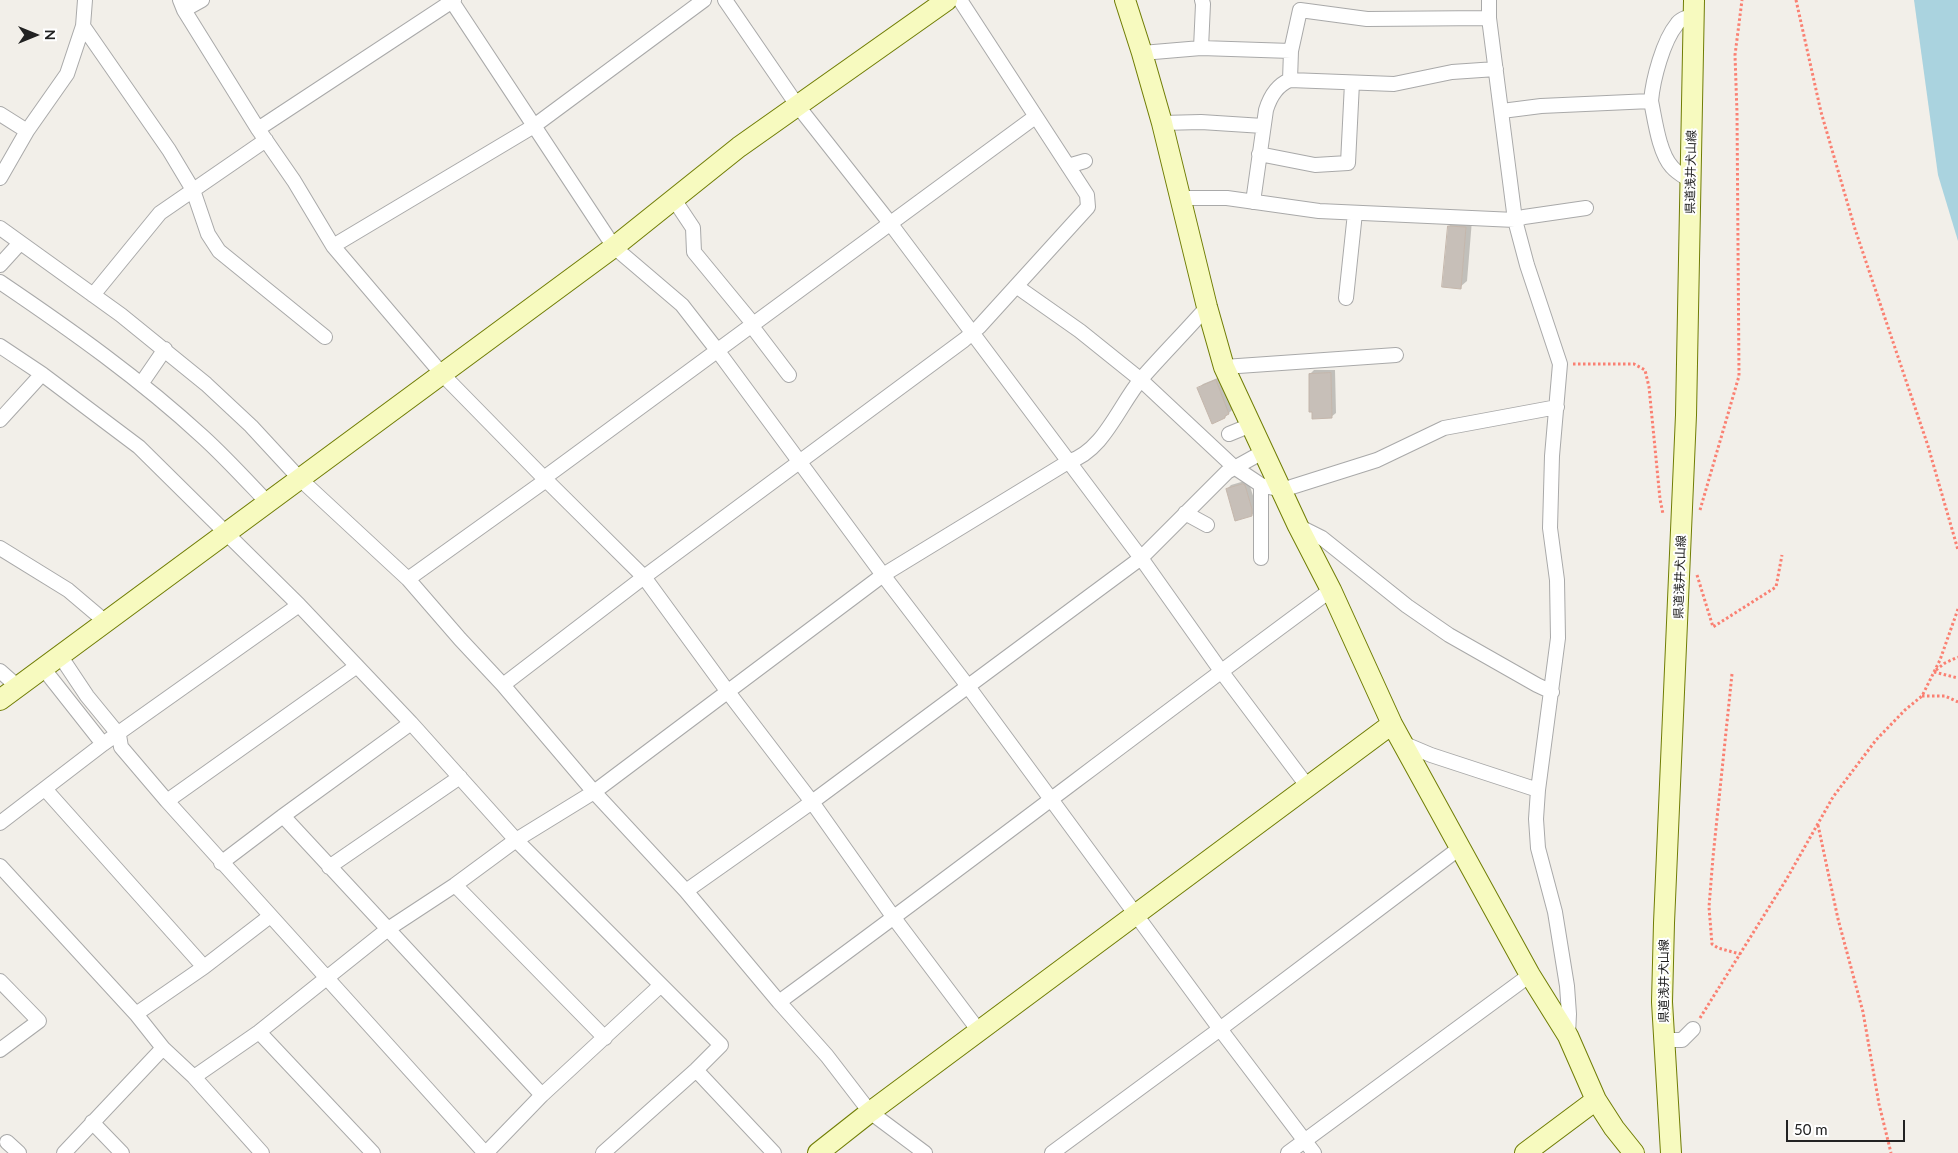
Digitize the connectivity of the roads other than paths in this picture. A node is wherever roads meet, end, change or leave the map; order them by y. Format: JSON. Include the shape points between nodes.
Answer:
{"nodes":[{"id":1,"x":85,"y":0,"type":"edge"},
{"id":2,"x":202,"y":0,"type":"edge"},
{"id":3,"x":452,"y":0,"type":"edge"},
{"id":4,"x":704,"y":0,"type":"edge"},
{"id":5,"x":725,"y":0,"type":"edge"},
{"id":6,"x":947,"y":0,"type":"edge"},
{"id":7,"x":960,"y":0,"type":"edge"},
{"id":8,"x":1125,"y":0,"type":"edge"},
{"id":9,"x":1202,"y":0,"type":"edge"},
{"id":10,"x":1489,"y":0,"type":"edge"},
{"id":11,"x":182,"y":5,"type":"edge"},
{"id":12,"x":1322,"y":6,"type":"edge"},
{"id":13,"x":1694,"y":8,"type":"edge"},
{"id":14,"x":1489,"y":18,"type":"junction"},
{"id":15,"x":83,"y":26,"type":"junction"},
{"id":16,"x":1201,"y":48,"type":"junction"},
{"id":17,"x":1291,"y":51,"type":"junction"},
{"id":18,"x":1142,"y":53,"type":"junction"},
{"id":19,"x":1496,"y":69,"type":"junction"},
{"id":20,"x":1290,"y":80,"type":"junction"},
{"id":21,"x":1352,"y":83,"type":"junction"},
{"id":22,"x":1651,"y":101,"type":"junction"},
{"id":23,"x":797,"y":105,"type":"junction"},
{"id":24,"x":1502,"y":112,"type":"junction"},
{"id":25,"x":0,"y":114,"type":"edge"},
{"id":26,"x":1035,"y":117,"type":"junction"},
{"id":27,"x":1162,"y":123,"type":"junction"},
{"id":28,"x":534,"y":126,"type":"junction"},
{"id":29,"x":1263,"y":126,"type":"junction"},
{"id":30,"x":27,"y":131,"type":"junction"},
{"id":31,"x":262,"y":134,"type":"junction"},
{"id":32,"x":1259,"y":154,"type":"junction"},
{"id":33,"x":1085,"y":160,"type":"dead end"},
{"id":34,"x":1068,"y":166,"type":"junction"},
{"id":35,"x":0,"y":178,"type":"edge"},
{"id":36,"x":1691,"y":181,"type":"junction"},
{"id":37,"x":193,"y":190,"type":"junction"},
{"id":38,"x":673,"y":198,"type":"junction"},
{"id":39,"x":1180,"y":198,"type":"junction"},
{"id":40,"x":1253,"y":202,"type":"junction"},
{"id":41,"x":1586,"y":208,"type":"dead end"},
{"id":42,"x":1355,"y":213,"type":"junction"},
{"id":43,"x":1515,"y":220,"type":"junction"},
{"id":44,"x":890,"y":223,"type":"junction"},
{"id":45,"x":0,"y":228,"type":"edge"},
{"id":46,"x":20,"y":243,"type":"junction"},
{"id":47,"x":333,"y":246,"type":"junction"},
{"id":48,"x":614,"y":247,"type":"junction"},
{"id":49,"x":0,"y":265,"type":"edge"},
{"id":50,"x":0,"y":282,"type":"edge"},
{"id":51,"x":1016,"y":286,"type":"junction"},
{"id":52,"x":93,"y":295,"type":"junction"},
{"id":53,"x":1346,"y":298,"type":"dead end"},
{"id":54,"x":1207,"y":307,"type":"junction"},
{"id":55,"x":751,"y":325,"type":"junction"},
{"id":56,"x":972,"y":333,"type":"junction"},
{"id":57,"x":326,"y":337,"type":"dead end"},
{"id":58,"x":0,"y":346,"type":"edge"},
{"id":59,"x":165,"y":349,"type":"junction"},
{"id":60,"x":717,"y":350,"type":"junction"},
{"id":61,"x":1396,"y":355,"type":"dead end"},
{"id":62,"x":1224,"y":367,"type":"junction"},
{"id":63,"x":42,"y":374,"type":"junction"},
{"id":64,"x":442,"y":374,"type":"junction"},
{"id":65,"x":789,"y":375,"type":"dead end"},
{"id":66,"x":1141,"y":380,"type":"junction"},
{"id":67,"x":141,"y":384,"type":"junction"},
{"id":68,"x":1557,"y":407,"type":"junction"},
{"id":69,"x":0,"y":420,"type":"edge"},
{"id":70,"x":1251,"y":425,"type":"junction"},
{"id":71,"x":1229,"y":434,"type":"dead end"},
{"id":72,"x":1263,"y":452,"type":"junction"},
{"id":73,"x":799,"y":462,"type":"junction"},
{"id":74,"x":1068,"y":462,"type":"junction"},
{"id":75,"x":1234,"y":467,"type":"junction"},
{"id":76,"x":544,"y":478,"type":"junction"},
{"id":77,"x":300,"y":479,"type":"junction"},
{"id":78,"x":1261,"y":485,"type":"junction"},
{"id":79,"x":1282,"y":490,"type":"junction"},
{"id":80,"x":267,"y":502,"type":"junction"},
{"id":81,"x":1185,"y":513,"type":"junction"},
{"id":82,"x":1207,"y":526,"type":"dead end"},
{"id":83,"x":1298,"y":526,"type":"junction"},
{"id":84,"x":227,"y":534,"type":"junction"},
{"id":85,"x":0,"y":548,"type":"edge"},
{"id":86,"x":1141,"y":558,"type":"junction"},
{"id":87,"x":1261,"y":558,"type":"dead end"},
{"id":88,"x":883,"y":575,"type":"junction"},
{"id":89,"x":644,"y":577,"type":"junction"},
{"id":90,"x":408,"y":579,"type":"junction"},
{"id":91,"x":1331,"y":590,"type":"junction"},
{"id":92,"x":299,"y":605,"type":"junction"},
{"id":93,"x":106,"y":623,"type":"junction"},
{"id":94,"x":60,"y":657,"type":"junction"},
{"id":95,"x":357,"y":666,"type":"junction"},
{"id":96,"x":43,"y":668,"type":"junction"},
{"id":97,"x":0,"y":671,"type":"edge"},
{"id":98,"x":1220,"y":671,"type":"junction"},
{"id":99,"x":503,"y":685,"type":"junction"},
{"id":100,"x":967,"y":685,"type":"junction"},
{"id":101,"x":18,"y":687,"type":"junction"},
{"id":102,"x":728,"y":692,"type":"junction"},
{"id":103,"x":1552,"y":692,"type":"junction"},
{"id":104,"x":0,"y":700,"type":"edge"},
{"id":105,"x":411,"y":723,"type":"junction"},
{"id":106,"x":1392,"y":724,"type":"junction"},
{"id":107,"x":119,"y":734,"type":"junction"},
{"id":108,"x":103,"y":744,"type":"junction"},
{"id":109,"x":1405,"y":744,"type":"junction"},
{"id":110,"x":460,"y":777,"type":"junction"},
{"id":111,"x":1308,"y":787,"type":"junction"},
{"id":112,"x":45,"y":789,"type":"junction"},
{"id":113,"x":1538,"y":790,"type":"junction"},
{"id":114,"x":594,"y":792,"type":"junction"},
{"id":115,"x":1049,"y":799,"type":"junction"},
{"id":116,"x":167,"y":802,"type":"junction"},
{"id":117,"x":812,"y":802,"type":"junction"},
{"id":118,"x":283,"y":816,"type":"junction"},
{"id":119,"x":0,"y":823,"type":"edge"},
{"id":120,"x":516,"y":840,"type":"junction"},
{"id":121,"x":1461,"y":847,"type":"junction"},
{"id":122,"x":221,"y":864,"type":"junction"},
{"id":123,"x":0,"y":866,"type":"edge"},
{"id":124,"x":330,"y":866,"type":"junction"},
{"id":125,"x":455,"y":885,"type":"junction"},
{"id":126,"x":686,"y":892,"type":"junction"},
{"id":127,"x":1136,"y":915,"type":"junction"},
{"id":128,"x":269,"y":917,"type":"junction"},
{"id":129,"x":894,"y":918,"type":"junction"},
{"id":130,"x":388,"y":929,"type":"junction"},
{"id":131,"x":204,"y":967,"type":"junction"},
{"id":132,"x":1530,"y":975,"type":"junction"},
{"id":133,"x":326,"y":978,"type":"junction"},
{"id":134,"x":0,"y":981,"type":"edge"},
{"id":135,"x":661,"y":985,"type":"junction"},
{"id":136,"x":779,"y":1002,"type":"junction"},
{"id":137,"x":136,"y":1014,"type":"junction"},
{"id":138,"x":1220,"y":1029,"type":"junction"},
{"id":139,"x":1693,"y":1030,"type":"road end"},
{"id":140,"x":979,"y":1031,"type":"junction"},
{"id":141,"x":259,"y":1032,"type":"junction"},
{"id":142,"x":1568,"y":1036,"type":"junction"},
{"id":143,"x":605,"y":1038,"type":"junction"},
{"id":144,"x":1664,"y":1040,"type":"junction"},
{"id":145,"x":163,"y":1048,"type":"junction"},
{"id":146,"x":0,"y":1050,"type":"edge"},
{"id":147,"x":696,"y":1070,"type":"junction"},
{"id":148,"x":194,"y":1078,"type":"junction"},
{"id":149,"x":542,"y":1095,"type":"junction"},
{"id":150,"x":1596,"y":1100,"type":"junction"},
{"id":151,"x":870,"y":1112,"type":"junction"},
{"id":152,"x":92,"y":1122,"type":"junction"},
{"id":153,"x":1305,"y":1141,"type":"junction"},
{"id":154,"x":7,"y":1142,"type":"dead end"},
{"id":155,"x":19,"y":1153,"type":"edge"},
{"id":156,"x":64,"y":1153,"type":"edge"},
{"id":157,"x":122,"y":1153,"type":"edge"},
{"id":158,"x":262,"y":1153,"type":"edge"},
{"id":159,"x":373,"y":1153,"type":"edge"},
{"id":160,"x":485,"y":1153,"type":"edge"},
{"id":161,"x":603,"y":1153,"type":"edge"},
{"id":162,"x":774,"y":1153,"type":"edge"},
{"id":163,"x":818,"y":1153,"type":"edge"},
{"id":164,"x":926,"y":1153,"type":"edge"},
{"id":165,"x":1052,"y":1153,"type":"edge"},
{"id":166,"x":1288,"y":1153,"type":"edge"},
{"id":167,"x":1314,"y":1153,"type":"edge"},
{"id":168,"x":1525,"y":1153,"type":"edge"},
{"id":169,"x":1634,"y":1153,"type":"edge"},
{"id":170,"x":1671,"y":1153,"type":"edge"}],
"edges":[{"from":1,"to":15,"type":"street"},
{"from":2,"to":11,"type":"street"},
{"from":3,"to":28,"type":"street"},
{"from":3,"to":31,"type":"street"},
{"from":4,"to":28,"type":"street"},
{"from":5,"to":23,"type":"street"},
{"from":6,"to":23,"type":"street"},
{"from":7,"to":26,"type":"street"},
{"from":8,"to":18,"type":"street"},
{"from":9,"to":16,"type":"street"},
{"from":10,"to":14,"type":"street"},
{"from":11,"to":31,"type":"street"},
{"from":12,"to":14,"type":"street","via":[[1367,19]]},
{"from":12,"to":17,"type":"street","via":[[1300,10]]},
{"from":13,"to":22,"type":"street","via":[[1673,29],[1656,70]]},
{"from":13,"to":36,"type":"street","name":"県道浅井犬山線"},
{"from":14,"to":19,"type":"street"},
{"from":15,"to":30,"type":"street","via":[[67,74]]},
{"from":15,"to":37,"type":"street"},
{"from":16,"to":17,"type":"street"},
{"from":16,"to":18,"type":"street"},
{"from":17,"to":20,"type":"street"},
{"from":18,"to":27,"type":"street"},
{"from":19,"to":21,"type":"street","via":[[1452,72],[1394,84]]},
{"from":19,"to":24,"type":"street"},
{"from":20,"to":21,"type":"street"},
{"from":20,"to":29,"type":"street","via":[[1271,97]]},
{"from":21,"to":32,"type":"street","via":[[1348,163],[1315,165]]},
{"from":22,"to":24,"type":"street","via":[[1541,106]]},
{"from":22,"to":36,"type":"street","via":[[1668,161]]},
{"from":23,"to":38,"type":"street"},
{"from":23,"to":44,"type":"street"},
{"from":24,"to":43,"type":"street"},
{"from":25,"to":30,"type":"street"},
{"from":26,"to":34,"type":"street"},
{"from":26,"to":44,"type":"street"},
{"from":27,"to":29,"type":"street"},
{"from":27,"to":39,"type":"street"},
{"from":28,"to":47,"type":"street"},
{"from":28,"to":48,"type":"street"},
{"from":29,"to":32,"type":"street"},
{"from":30,"to":35,"type":"street"},
{"from":31,"to":37,"type":"street"},
{"from":31,"to":47,"type":"street"},
{"from":32,"to":40,"type":"street"},
{"from":33,"to":34,"type":"street"},
{"from":34,"to":51,"type":"street","via":[[1087,195],[1088,207]]},
{"from":36,"to":144,"type":"street","name":"県道浅井犬山線","via":[[1682,525],[1664,923]]},
{"from":37,"to":52,"type":"street","via":[[160,213]]},
{"from":37,"to":57,"type":"street","via":[[208,234],[218,251]]},
{"from":38,"to":48,"type":"street"},
{"from":38,"to":55,"type":"street","via":[[694,228],[694,252]]},
{"from":39,"to":40,"type":"street","via":[[1227,198]]},
{"from":39,"to":54,"type":"street"},
{"from":40,"to":42,"type":"street"},
{"from":41,"to":43,"type":"street"},
{"from":42,"to":43,"type":"street"},
{"from":42,"to":53,"type":"street"},
{"from":43,"to":68,"type":"street","via":[[1560,364]]},
{"from":44,"to":55,"type":"street"},
{"from":44,"to":56,"type":"street"},
{"from":45,"to":46,"type":"street"},
{"from":46,"to":49,"type":"street"},
{"from":46,"to":52,"type":"street"},
{"from":47,"to":64,"type":"street"},
{"from":48,"to":60,"type":"street","via":[[682,305]]},
{"from":48,"to":64,"type":"street"},
{"from":50,"to":67,"type":"street","via":[[86,341]]},
{"from":51,"to":56,"type":"street"},
{"from":51,"to":66,"type":"street"},
{"from":52,"to":59,"type":"street"},
{"from":54,"to":62,"type":"street"},
{"from":54,"to":66,"type":"street"},
{"from":55,"to":60,"type":"street"},
{"from":55,"to":65,"type":"street"},
{"from":56,"to":73,"type":"street"},
{"from":56,"to":74,"type":"street"},
{"from":58,"to":63,"type":"street"},
{"from":59,"to":67,"type":"street"},
{"from":59,"to":77,"type":"street","via":[[251,426]]},
{"from":60,"to":73,"type":"street"},
{"from":60,"to":76,"type":"street"},
{"from":61,"to":62,"type":"street"},
{"from":62,"to":70,"type":"street"},
{"from":63,"to":69,"type":"street"},
{"from":63,"to":84,"type":"street","via":[[139,447]]},
{"from":64,"to":76,"type":"street"},
{"from":64,"to":77,"type":"street"},
{"from":66,"to":74,"type":"street","via":[[1093,449]]},
{"from":66,"to":75,"type":"street"},
{"from":67,"to":80,"type":"street","via":[[203,437]]},
{"from":68,"to":79,"type":"street","via":[[1444,428],[1377,460]]},
{"from":68,"to":103,"type":"street","via":[[1550,528],[1557,580],[1558,638]]},
{"from":70,"to":71,"type":"street"},
{"from":70,"to":72,"type":"street"},
{"from":72,"to":75,"type":"street"},
{"from":72,"to":79,"type":"street"},
{"from":73,"to":88,"type":"street"},
{"from":73,"to":89,"type":"street"},
{"from":74,"to":86,"type":"street"},
{"from":74,"to":88,"type":"street"},
{"from":75,"to":78,"type":"street"},
{"from":75,"to":81,"type":"street"},
{"from":76,"to":89,"type":"street"},
{"from":76,"to":90,"type":"street","via":[[542,483]]},
{"from":77,"to":80,"type":"street"},
{"from":77,"to":90,"type":"street"},
{"from":78,"to":79,"type":"street"},
{"from":78,"to":87,"type":"street"},
{"from":79,"to":83,"type":"street"},
{"from":80,"to":84,"type":"street"},
{"from":81,"to":82,"type":"street"},
{"from":81,"to":86,"type":"street"},
{"from":83,"to":91,"type":"street"},
{"from":83,"to":103,"type":"street","via":[[1322,538],[1407,606],[1450,635]]},
{"from":84,"to":92,"type":"street"},
{"from":84,"to":93,"type":"street"},
{"from":85,"to":93,"type":"street","via":[[68,590]]},
{"from":86,"to":98,"type":"street"},
{"from":86,"to":100,"type":"street"},
{"from":88,"to":100,"type":"street"},
{"from":88,"to":102,"type":"street"},
{"from":89,"to":99,"type":"street"},
{"from":89,"to":102,"type":"street"},
{"from":90,"to":99,"type":"street"},
{"from":91,"to":98,"type":"street"},
{"from":91,"to":106,"type":"street"},
{"from":92,"to":95,"type":"street"},
{"from":92,"to":107,"type":"street"},
{"from":93,"to":94,"type":"street"},
{"from":94,"to":96,"type":"street"},
{"from":94,"to":107,"type":"street"},
{"from":95,"to":105,"type":"street"},
{"from":95,"to":116,"type":"street"},
{"from":96,"to":101,"type":"street"},
{"from":96,"to":108,"type":"street"},
{"from":97,"to":101,"type":"street"},
{"from":98,"to":111,"type":"street"},
{"from":98,"to":115,"type":"street"},
{"from":99,"to":114,"type":"street"},
{"from":100,"to":115,"type":"street"},
{"from":100,"to":117,"type":"street"},
{"from":101,"to":104,"type":"street"},
{"from":102,"to":114,"type":"street"},
{"from":102,"to":117,"type":"street"},
{"from":103,"to":113,"type":"street"},
{"from":105,"to":110,"type":"street"},
{"from":105,"to":118,"type":"street"},
{"from":106,"to":109,"type":"street"},
{"from":106,"to":111,"type":"street"},
{"from":107,"to":108,"type":"street"},
{"from":107,"to":116,"type":"street","via":[[121,748]]},
{"from":108,"to":112,"type":"street"},
{"from":109,"to":113,"type":"street"},
{"from":109,"to":121,"type":"street"},
{"from":110,"to":120,"type":"street"},
{"from":110,"to":124,"type":"street"},
{"from":111,"to":127,"type":"street"},
{"from":112,"to":119,"type":"street"},
{"from":112,"to":131,"type":"street"},
{"from":113,"to":142,"type":"street","via":[[1538,848],[1567,986]]},
{"from":114,"to":120,"type":"street"},
{"from":114,"to":126,"type":"street"},
{"from":115,"to":127,"type":"street"},
{"from":115,"to":129,"type":"street"},
{"from":116,"to":122,"type":"street"},
{"from":117,"to":126,"type":"street"},
{"from":117,"to":129,"type":"street"},
{"from":118,"to":122,"type":"street"},
{"from":118,"to":124,"type":"street"},
{"from":120,"to":125,"type":"street"},
{"from":120,"to":135,"type":"street"},
{"from":121,"to":132,"type":"street"},
{"from":121,"to":138,"type":"street"},
{"from":122,"to":128,"type":"street"},
{"from":123,"to":137,"type":"street"},
{"from":124,"to":130,"type":"street"},
{"from":125,"to":130,"type":"street"},
{"from":125,"to":143,"type":"street"},
{"from":126,"to":136,"type":"street"},
{"from":127,"to":138,"type":"street"},
{"from":127,"to":140,"type":"street"},
{"from":128,"to":131,"type":"street"},
{"from":128,"to":133,"type":"street"},
{"from":129,"to":136,"type":"street"},
{"from":129,"to":140,"type":"street"},
{"from":130,"to":133,"type":"street"},
{"from":130,"to":149,"type":"street"},
{"from":131,"to":137,"type":"street"},
{"from":132,"to":142,"type":"street"},
{"from":132,"to":153,"type":"street"},
{"from":133,"to":141,"type":"street"},
{"from":133,"to":160,"type":"street"},
{"from":134,"to":146,"type":"street","via":[[39,1021]]},
{"from":135,"to":143,"type":"street"},
{"from":135,"to":147,"type":"street","via":[[721,1045]]},
{"from":136,"to":151,"type":"street","via":[[827,1056]]},
{"from":137,"to":145,"type":"street"},
{"from":138,"to":153,"type":"street"},
{"from":138,"to":165,"type":"street"},
{"from":139,"to":144,"type":"street","via":[[1682,1040]]},
{"from":140,"to":151,"type":"street"},
{"from":141,"to":148,"type":"street"},
{"from":141,"to":159,"type":"street"},
{"from":142,"to":150,"type":"street"},
{"from":143,"to":149,"type":"street"},
{"from":144,"to":170,"type":"street","name":"県道浅井犬山線"},
{"from":145,"to":148,"type":"street"},
{"from":145,"to":152,"type":"street"},
{"from":147,"to":161,"type":"street"},
{"from":147,"to":162,"type":"street"},
{"from":148,"to":158,"type":"street"},
{"from":149,"to":160,"type":"street"},
{"from":150,"to":168,"type":"street"},
{"from":150,"to":169,"type":"street"},
{"from":151,"to":163,"type":"street"},
{"from":151,"to":164,"type":"street"},
{"from":152,"to":156,"type":"street"},
{"from":152,"to":157,"type":"street"},
{"from":153,"to":166,"type":"street"},
{"from":153,"to":167,"type":"street"},
{"from":154,"to":155,"type":"street"}]}
